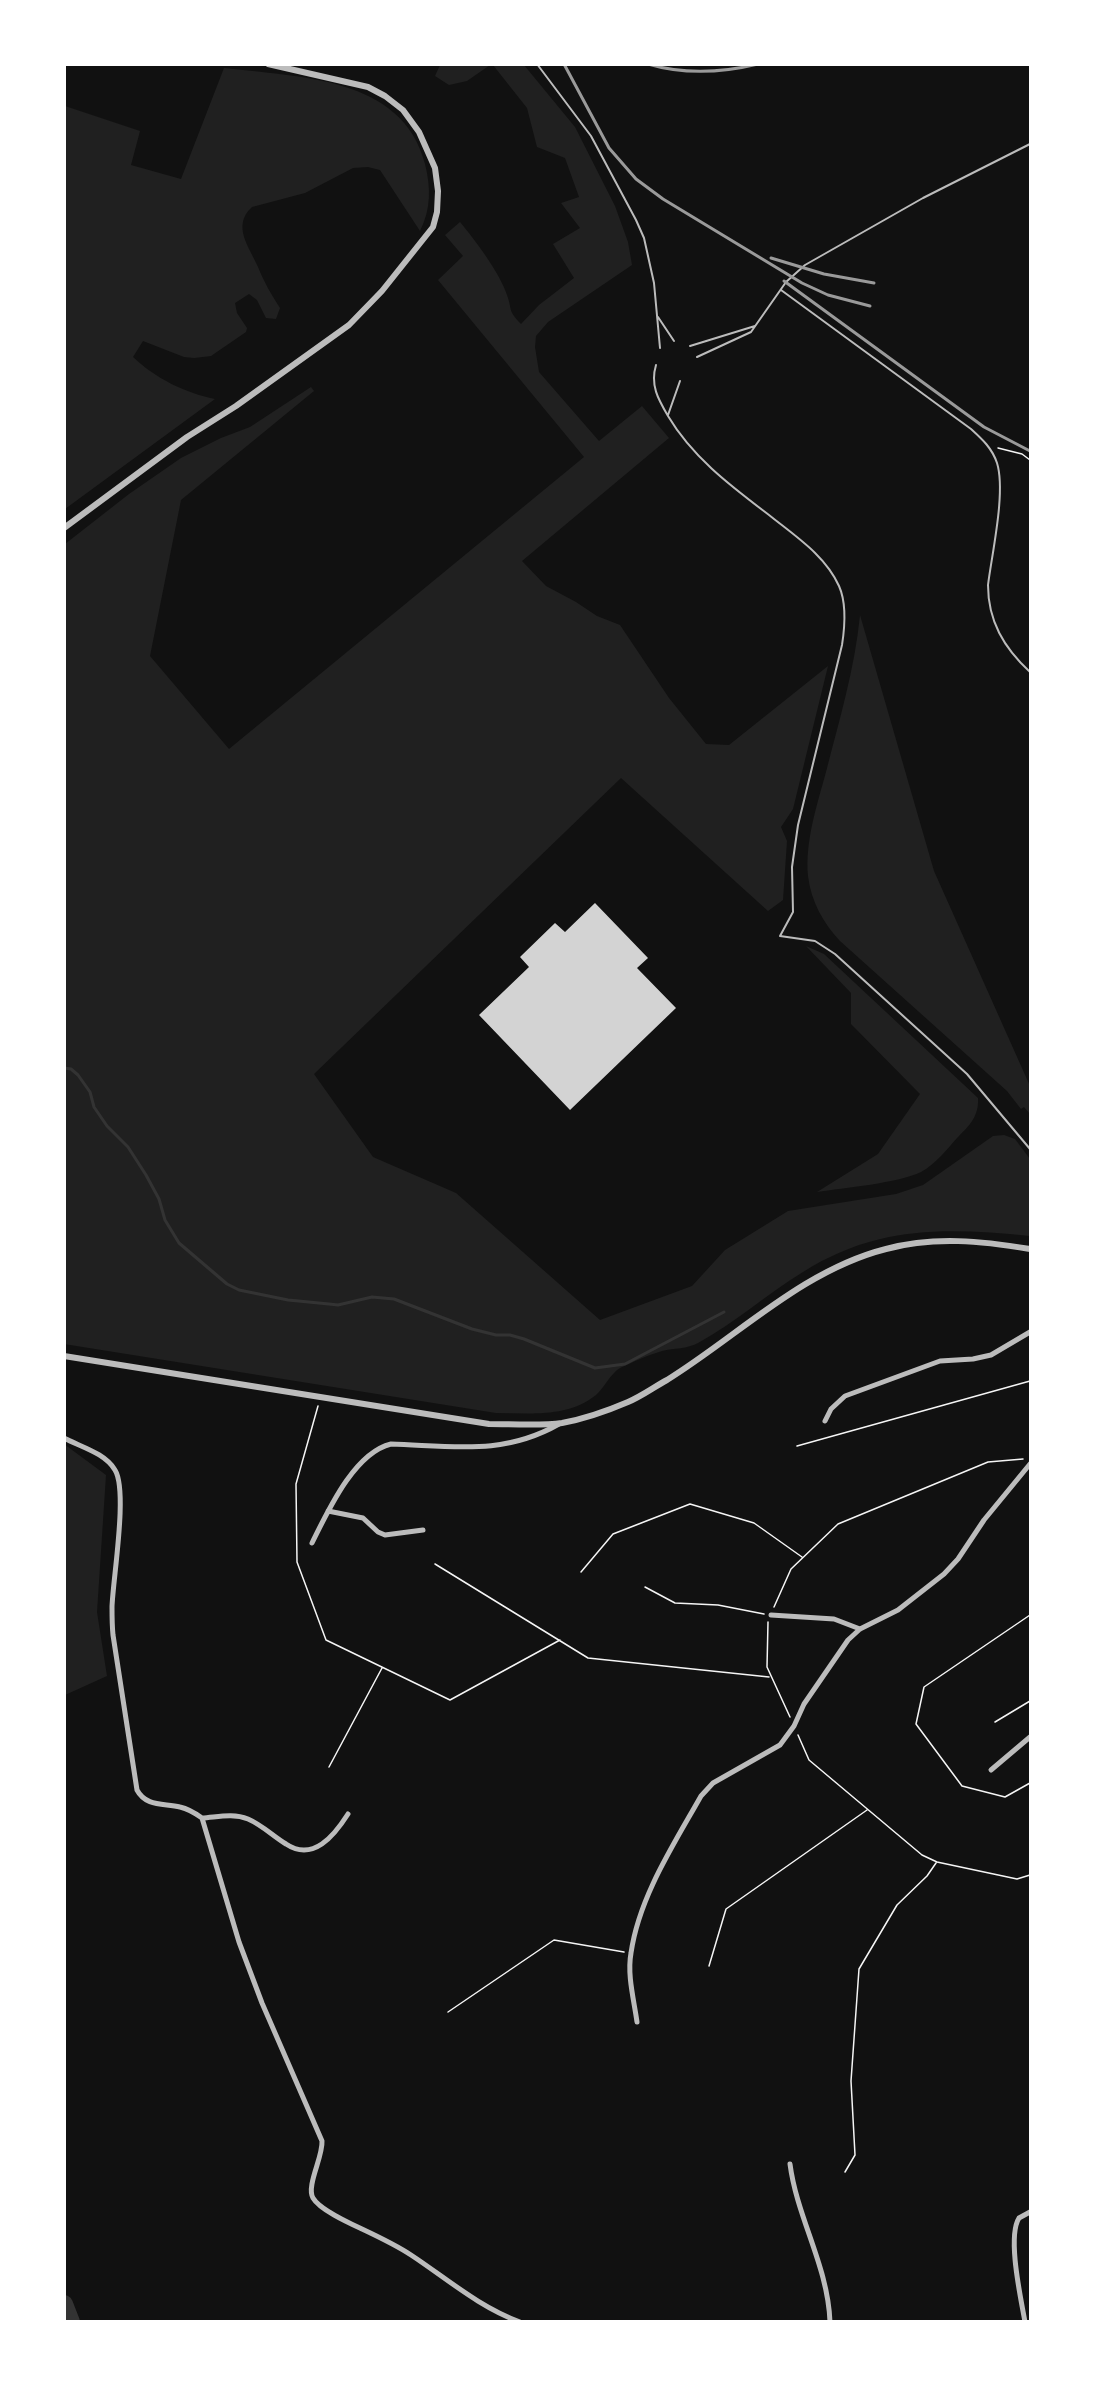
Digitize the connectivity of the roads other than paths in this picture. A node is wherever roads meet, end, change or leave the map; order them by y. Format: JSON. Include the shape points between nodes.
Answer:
{"nodes":[{"id":1,"x":268,"y":64,"type":"edge"},
{"id":2,"x":537,"y":64,"type":"edge"},
{"id":3,"x":1030,"y":144,"type":"edge"},
{"id":4,"x":781,"y":290,"type":"junction"},
{"id":5,"x":658,"y":317,"type":"junction"},
{"id":6,"x":755,"y":326,"type":"junction"},
{"id":7,"x":674,"y":340,"type":"dead end"},
{"id":8,"x":690,"y":346,"type":"dead end"},
{"id":9,"x":660,"y":348,"type":"dead end"},
{"id":10,"x":696,"y":357,"type":"dead end"},
{"id":11,"x":656,"y":365,"type":"dead end"},
{"id":12,"x":680,"y":381,"type":"dead end"},
{"id":13,"x":668,"y":415,"type":"junction"},
{"id":14,"x":64,"y":528,"type":"edge"},
{"id":15,"x":1030,"y":672,"type":"edge"},
{"id":16,"x":1030,"y":1149,"type":"edge"},
{"id":17,"x":1030,"y":1250,"type":"edge"},
{"id":18,"x":1030,"y":1332,"type":"edge"},
{"id":19,"x":64,"y":1356,"type":"edge"},
{"id":20,"x":825,"y":1421,"type":"dead end"},
{"id":21,"x":561,"y":1423,"type":"junction"},
{"id":22,"x":64,"y":1438,"type":"edge"},
{"id":23,"x":1030,"y":1464,"type":"edge"},
{"id":24,"x":328,"y":1511,"type":"junction"},
{"id":25,"x":423,"y":1530,"type":"dead end"},
{"id":26,"x":312,"y":1543,"type":"dead end"},
{"id":27,"x":771,"y":1615,"type":"road end"},
{"id":28,"x":860,"y":1629,"type":"junction"},
{"id":29,"x":1030,"y":1737,"type":"edge"},
{"id":30,"x":991,"y":1770,"type":"dead end"},
{"id":31,"x":348,"y":1814,"type":"dead end"},
{"id":32,"x":202,"y":1818,"type":"junction"},
{"id":33,"x":637,"y":2022,"type":"dead end"},
{"id":34,"x":790,"y":2164,"type":"dead end"},
{"id":35,"x":1030,"y":2212,"type":"edge"},
{"id":36,"x":520,"y":2322,"type":"edge"},
{"id":37,"x":830,"y":2322,"type":"edge"},
{"id":38,"x":1025,"y":2322,"type":"edge"}],
"edges":[{"from":1,"to":14,"type":"street","via":[[368,87],[403,110],[419,132],[435,168],[438,191],[433,228],[349,325]]},
{"from":2,"to":5,"type":"lane","via":[[591,136],[636,220],[648,256]]},
{"from":3,"to":4,"type":"lane","via":[[923,198],[805,265]]},
{"from":4,"to":6,"type":"lane"},
{"from":4,"to":15,"type":"lane","via":[[989,446],[996,461],[999,488],[988,601],[1004,642]]},
{"from":5,"to":7,"type":"lane"},
{"from":5,"to":9,"type":"lane"},
{"from":6,"to":8,"type":"lane"},
{"from":6,"to":10,"type":"lane","via":[[742,338]]},
{"from":11,"to":13,"type":"lane","via":[[655,391]]},
{"from":12,"to":13,"type":"lane"},
{"from":13,"to":16,"type":"lane","via":[[691,448],[722,478],[823,561],[835,577],[843,599],[842,645],[794,848],[793,912],[780,936],[815,941],[835,954],[967,1074]]},
{"from":17,"to":21,"type":"street","via":[[981,1242],[936,1241],[864,1256],[811,1281],[639,1397]]},
{"from":18,"to":20,"type":"street","via":[[992,1355],[940,1361],[854,1392],[837,1402]]},
{"from":19,"to":21,"type":"street","via":[[489,1424]]},
{"from":21,"to":24,"type":"street","via":[[538,1436],[496,1446],[380,1447],[362,1464]]},
{"from":22,"to":32,"type":"street","via":[[102,1457],[119,1479],[112,1621],[137,1790],[148,1802],[181,1807]]},
{"from":23,"to":28,"type":"street","via":[[944,1574],[898,1610]]},
{"from":24,"to":25,"type":"street","via":[[363,1518],[385,1535]]},
{"from":24,"to":26,"type":"street"},
{"from":27,"to":28,"type":"street","via":[[834,1619]]},
{"from":28,"to":33,"type":"street","via":[[842,1647],[780,1745],[713,1784],[701,1796],[651,1891],[637,1927],[630,1969]]},
{"from":29,"to":30,"type":"street"},
{"from":31,"to":32,"type":"street","via":[[321,1845],[304,1851],[240,1817]]},
{"from":32,"to":36,"type":"street","via":[[258,1993],[322,2141],[310,2191],[312,2197],[336,2215],[411,2255],[435,2274]]},
{"from":34,"to":37,"type":"street","via":[[796,2196],[821,2265]]},
{"from":35,"to":38,"type":"street","via":[[1016,2222],[1014,2237]]}]}
